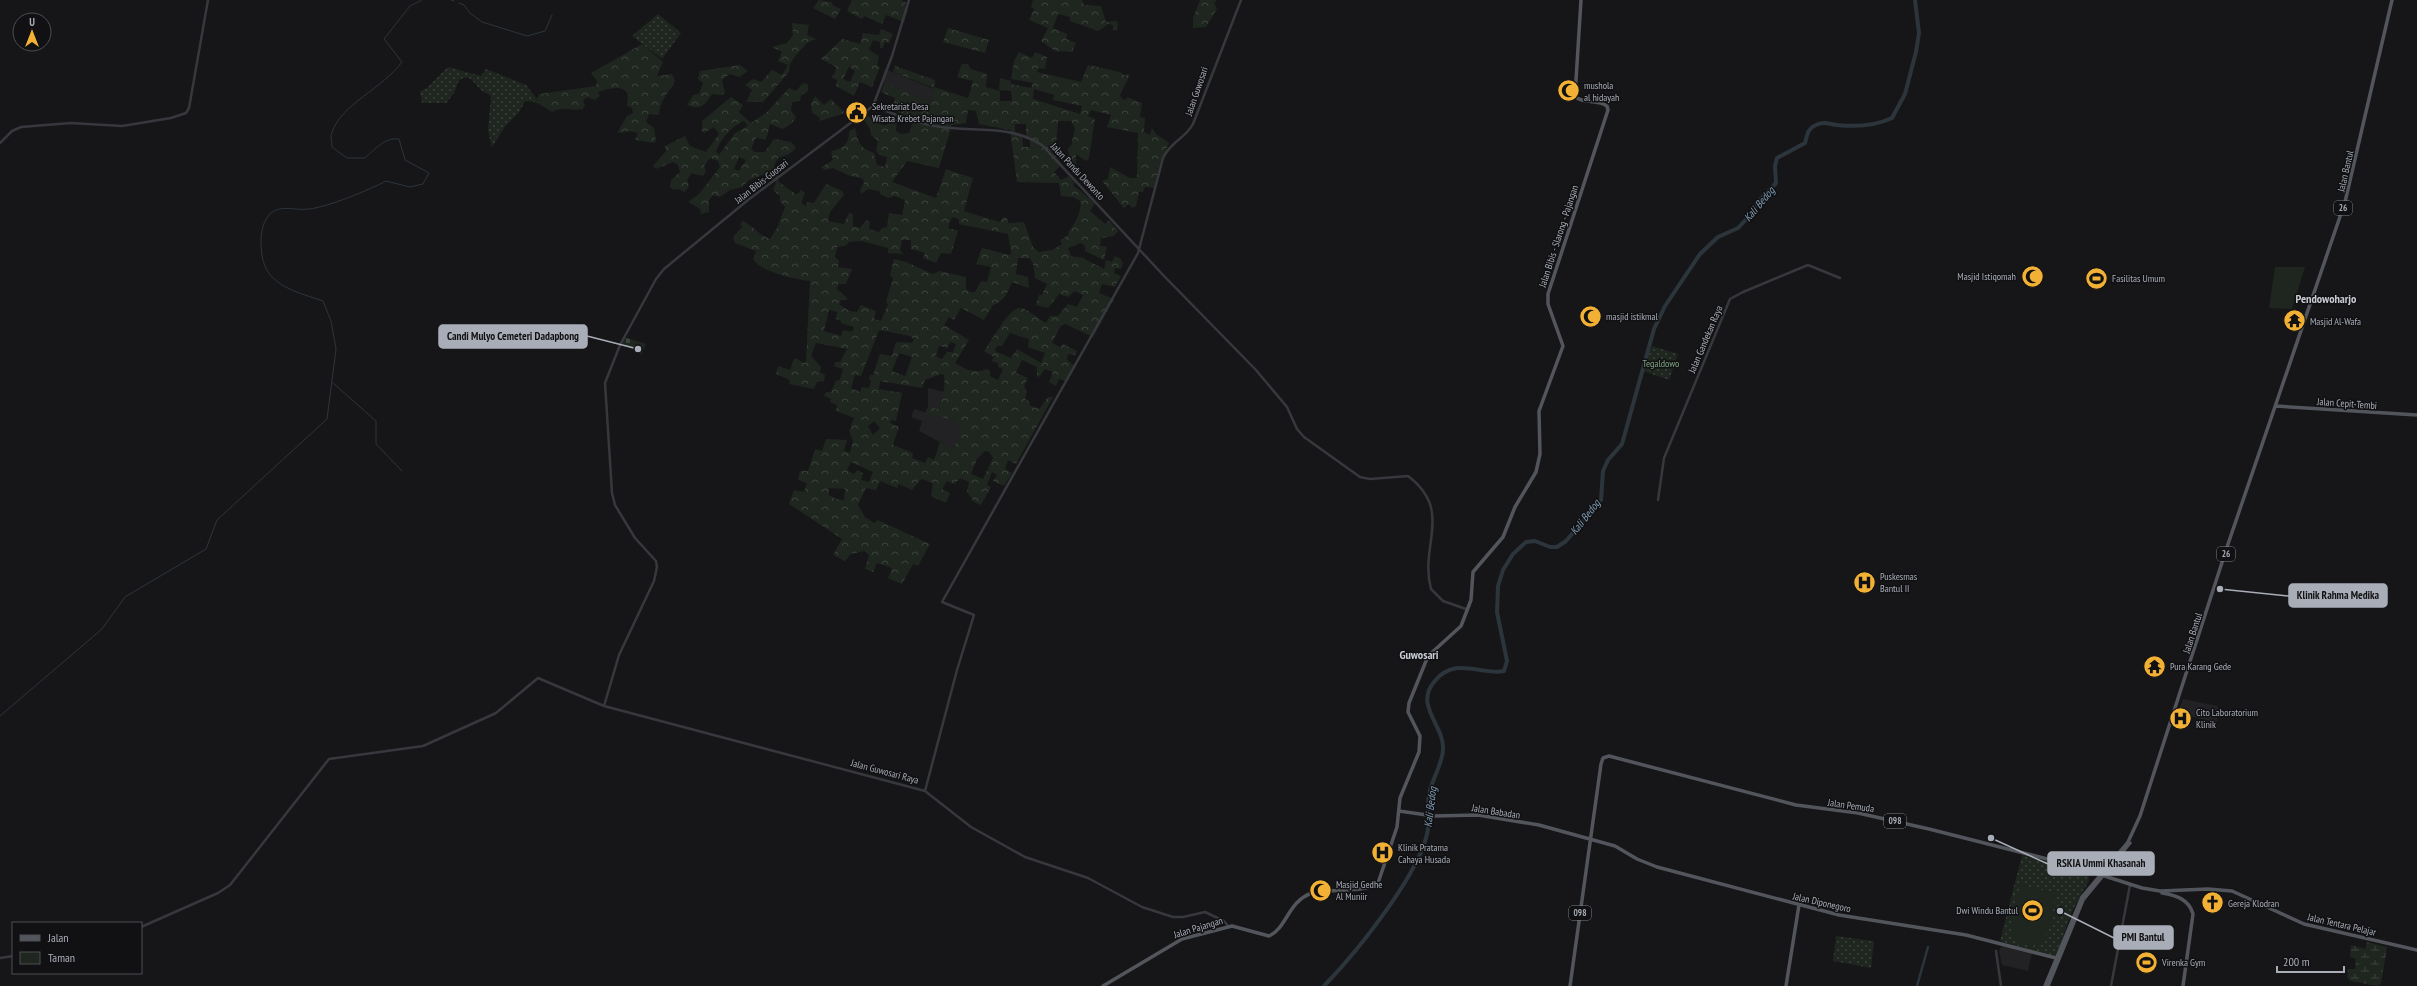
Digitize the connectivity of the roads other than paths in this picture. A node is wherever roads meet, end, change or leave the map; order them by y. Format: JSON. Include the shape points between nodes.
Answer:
{"nodes":[{"id":1,"x":208,"y":0,"type":"edge"},
{"id":2,"x":909,"y":0,"type":"edge"},
{"id":3,"x":1240,"y":0,"type":"edge"},
{"id":4,"x":1581,"y":0,"type":"edge"},
{"id":5,"x":2392,"y":0,"type":"edge"},
{"id":6,"x":873,"y":106,"type":"junction"},
{"id":7,"x":0,"y":143,"type":"edge"},
{"id":8,"x":1139,"y":249,"type":"junction"},
{"id":9,"x":1840,"y":278,"type":"dead end"},
{"id":10,"x":2278,"y":400,"type":"junction"},
{"id":11,"x":2276,"y":406,"type":"junction"},
{"id":12,"x":2283,"y":406,"type":"junction"},
{"id":13,"x":2275,"y":410,"type":"junction"},
{"id":14,"x":2417,"y":416,"type":"edge"},
{"id":15,"x":1658,"y":500,"type":"dead end"},
{"id":16,"x":1466,"y":609,"type":"junction"},
{"id":17,"x":604,"y":706,"type":"junction"},
{"id":18,"x":925,"y":791,"type":"junction"},
{"id":19,"x":1399,"y":811,"type":"junction"},
{"id":20,"x":1590,"y":839,"type":"junction"},
{"id":21,"x":2102,"y":875,"type":"junction"},
{"id":22,"x":2130,"y":885,"type":"junction"},
{"id":23,"x":2148,"y":889,"type":"junction"},
{"id":24,"x":1799,"y":905,"type":"junction"},
{"id":25,"x":1228,"y":926,"type":"junction"},
{"id":26,"x":142,"y":927,"type":"edge"},
{"id":27,"x":2417,"y":950,"type":"edge"},
{"id":28,"x":1996,"y":951,"type":"dead end"},
{"id":29,"x":12,"y":956,"type":"edge"},
{"id":30,"x":0,"y":958,"type":"edge"},
{"id":31,"x":2056,"y":958,"type":"junction"},
{"id":32,"x":1103,"y":986,"type":"edge"},
{"id":33,"x":1570,"y":986,"type":"edge"},
{"id":34,"x":1786,"y":986,"type":"edge"},
{"id":35,"x":2001,"y":986,"type":"edge"},
{"id":36,"x":2047,"y":986,"type":"edge"},
{"id":37,"x":2111,"y":986,"type":"edge"},
{"id":38,"x":2183,"y":986,"type":"edge"}],
"edges":[{"from":1,"to":7,"type":"street","via":[[186,113],[159,121],[117,126],[70,123],[21,127],[12,131]]},
{"from":2,"to":6,"type":"street"},
{"from":3,"to":8,"type":"street","name":"Jalan Guwosari","via":[[1193,124],[1186,134],[1169,146],[1163,158]]},
{"from":4,"to":16,"type":"main road","name":"Jalan Bibis - Slarong - Pajangan","via":[[1575,96],[1602,102],[1608,110],[1548,294],[1548,304],[1563,348],[1539,411],[1540,454],[1536,472],[1515,506],[1503,537],[1473,572],[1471,598]]},
{"from":5,"to":10,"type":"main road","name":"Jalan Bantul","number":"26","via":[[2345,202]]},
{"from":6,"to":8,"type":"street","name":"Jalan Pandu Dewonto","via":[[935,126],[994,128],[1033,140],[1044,147]]},
{"from":6,"to":17,"type":"street","name":"Jalan Bibis-Guosari","via":[[748,200],[661,273],[621,343],[605,383],[612,493],[615,505],[634,538],[656,561],[657,567],[654,581],[619,655]]},
{"from":8,"to":16,"type":"street","name":"Jalan Pandu Dewonto","via":[[1256,370],[1287,407],[1297,429],[1304,437],[1360,477],[1410,477],[1433,509],[1429,554],[1431,589],[1443,601]]},
{"from":8,"to":18,"type":"street","name":"Jalan Guwosari","via":[[1085,350],[942,602],[974,615]]},
{"from":9,"to":15,"type":"street","name":"Jalan Gandekan Raya","via":[[1808,265],[1730,299],[1664,458]]},
{"from":10,"to":11,"type":"main road","name":"Jalan Bantul","number":"26"},
{"from":10,"to":12,"type":"main road"},
{"from":11,"to":12,"type":"main road","name":"Jalan Cepit-Tembi"},
{"from":11,"to":13,"type":"main road","name":"Jalan Bantul","number":"26"},
{"from":12,"to":13,"type":"main road"},
{"from":12,"to":14,"type":"main road","name":"Jalan Cepit-Tembi"},
{"from":13,"to":21,"type":"main road","name":"Jalan Bantul","number":"26","via":[[2137,829],[2125,850]]},
{"from":16,"to":19,"type":"main road","name":"Jalan Bibis - Slarong - Pajangan","via":[[1460,628],[1428,656],[1409,703],[1408,712],[1419,733],[1419,747],[1416,762],[1400,798]]},
{"from":17,"to":18,"type":"street","name":"Jalan Guwosari Raya"},
{"from":17,"to":26,"type":"street","name":"Jalan Guwosari Raya","via":[[538,678],[496,712],[423,746],[329,759],[230,885],[218,893]]},
{"from":18,"to":25,"type":"street","name":"Jalan Guwosari Raya","via":[[971,827],[1026,857],[1088,878],[1142,907],[1173,917],[1203,912],[1224,921]]},
{"from":19,"to":20,"type":"main road","name":"Jalan Babadan","via":[[1434,816],[1487,816],[1538,825]]},
{"from":19,"to":25,"type":"main road","name":"Jalan Pajangan","via":[[1396,831],[1376,886],[1310,894],[1292,907],[1278,931],[1269,936]]},
{"from":20,"to":21,"type":"main road","name":"Jalan Pemuda","number":"098","via":[[1601,764],[1605,757],[1614,757],[1796,805],[1858,813],[1903,823]]},
{"from":20,"to":24,"type":"main road","name":"Jalan Diponegoro","via":[[1616,846],[1657,867]]},
{"from":20,"to":33,"type":"main road","number":"098"},
{"from":21,"to":22,"type":"main road","name":"Jalan Tentara Pelajar"},
{"from":21,"to":31,"type":"main road","via":[[2079,902]]},
{"from":21,"to":36,"type":"main road","via":[[2081,904]]},
{"from":22,"to":23,"type":"main road","name":"Jalan Tentara Pelajar"},
{"from":22,"to":37,"type":"street"},
{"from":23,"to":27,"type":"main road","name":"Jalan Tentara Pelajar","via":[[2226,890],[2244,895],[2304,924]]},
{"from":23,"to":38,"type":"main road","via":[[2180,898],[2191,908],[2192,920]]},
{"from":24,"to":31,"type":"main road","name":"Jalan Diponegoro","via":[[1851,917],[1966,935]]},
{"from":24,"to":34,"type":"main road"},
{"from":25,"to":32,"type":"main road","name":"Jalan Pajangan","via":[[1172,944]]},
{"from":28,"to":35,"type":"street"},
{"from":29,"to":30,"type":"street"},
{"from":31,"to":36,"type":"main road"}]}
